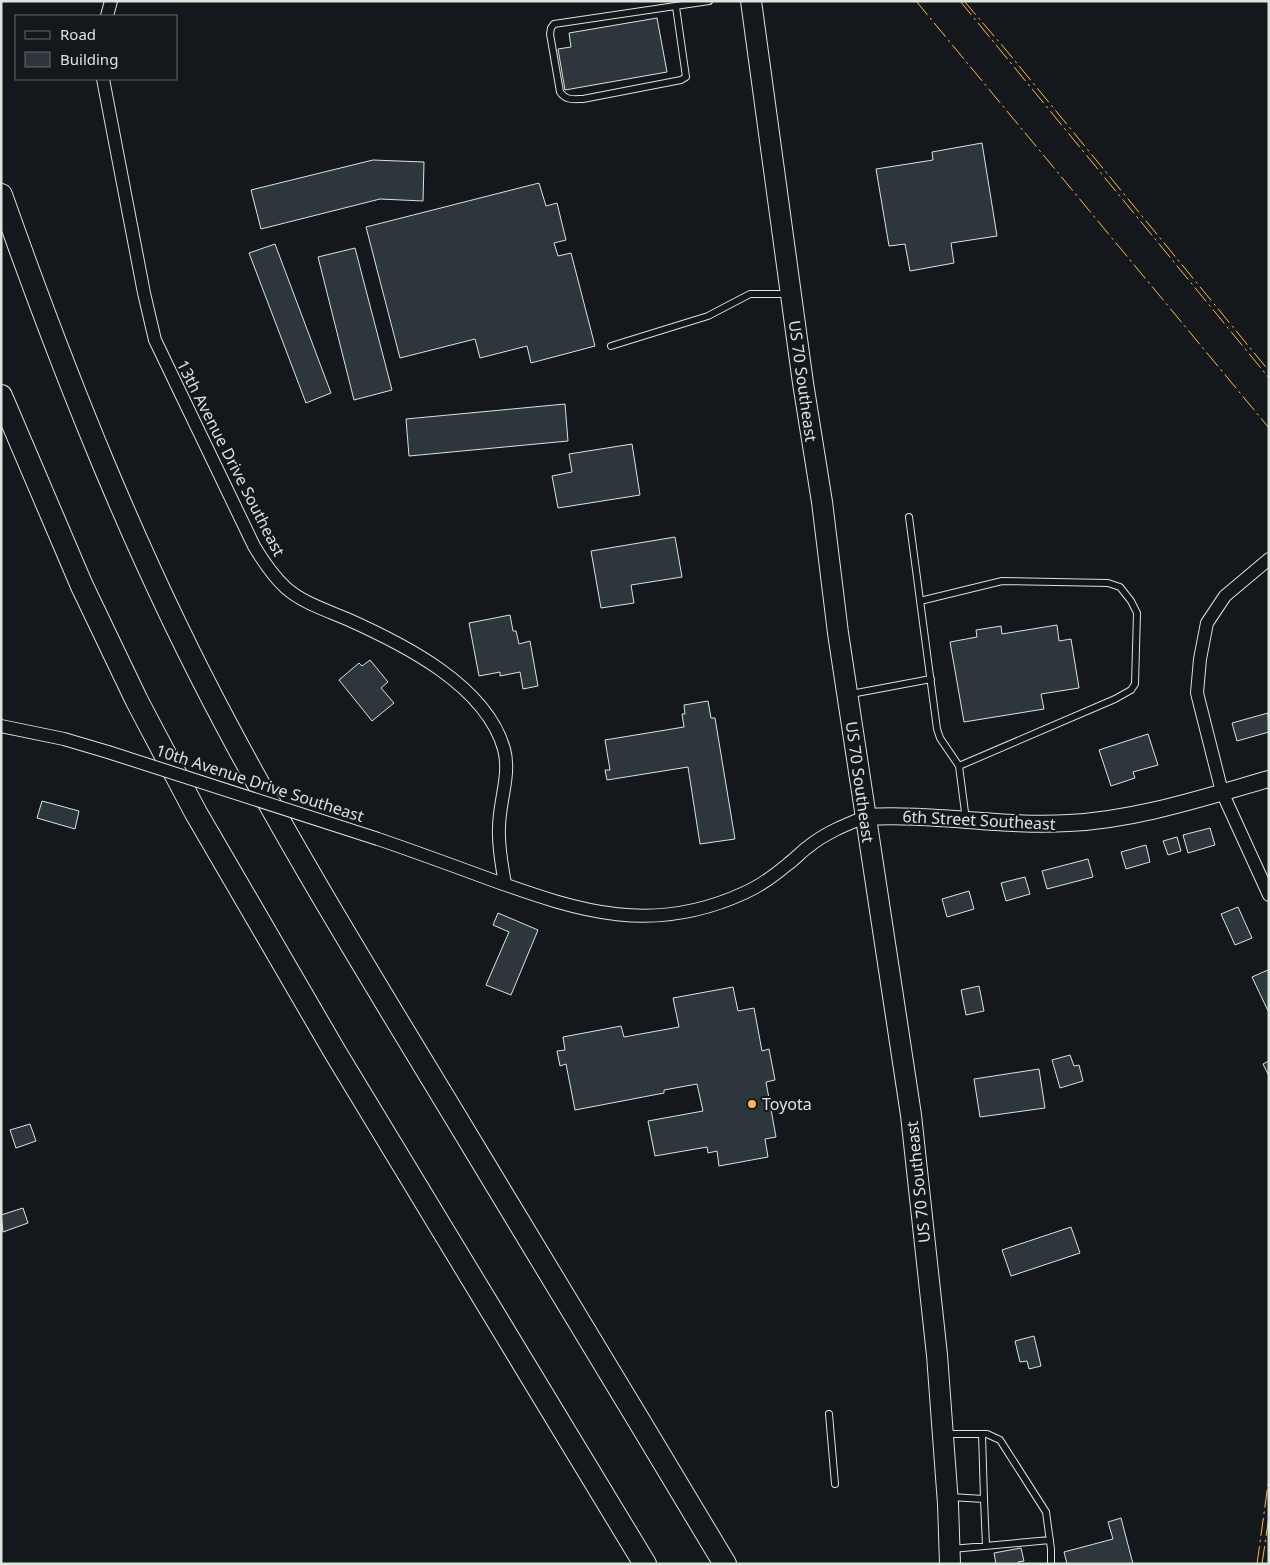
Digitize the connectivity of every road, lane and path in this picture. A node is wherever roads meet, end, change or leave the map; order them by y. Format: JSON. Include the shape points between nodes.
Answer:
{"nodes":[{"id":1,"x":111,"y":1,"type":"edge"},
{"id":2,"x":709,"y":1,"type":"edge"},
{"id":3,"x":751,"y":1,"type":"edge"},
{"id":4,"x":676,"y":7,"type":"junction"},
{"id":5,"x":107,"y":15,"type":"edge"},
{"id":6,"x":103,"y":80,"type":"edge"},
{"id":7,"x":1,"y":195,"type":"edge"},
{"id":8,"x":790,"y":294,"type":"junction"},
{"id":9,"x":611,"y":346,"type":"dead end"},
{"id":10,"x":1,"y":396,"type":"edge"},
{"id":11,"x":909,"y":518,"type":"dead end"},
{"id":12,"x":1269,"y":559,"type":"edge"},
{"id":13,"x":920,"y":601,"type":"junction"},
{"id":14,"x":931,"y":678,"type":"junction"},
{"id":15,"x":847,"y":695,"type":"junction"},
{"id":16,"x":1,"y":726,"type":"edge"},
{"id":17,"x":959,"y":766,"type":"junction"},
{"id":18,"x":1269,"y":779,"type":"edge"},
{"id":19,"x":1222,"y":792,"type":"junction"},
{"id":20,"x":865,"y":817,"type":"junction"},
{"id":21,"x":966,"y":820,"type":"junction"},
{"id":22,"x":505,"y":884,"type":"junction"},
{"id":23,"x":1269,"y":895,"type":"edge"},
{"id":24,"x":829,"y":1414,"type":"dead end"},
{"id":25,"x":943,"y":1434,"type":"junction"},
{"id":26,"x":982,"y":1434,"type":"junction"},
{"id":27,"x":835,"y":1484,"type":"dead end"},
{"id":28,"x":948,"y":1496,"type":"junction"},
{"id":29,"x":984,"y":1499,"type":"junction"},
{"id":30,"x":1050,"y":1540,"type":"junction"},
{"id":31,"x":986,"y":1546,"type":"junction"},
{"id":32,"x":950,"y":1557,"type":"edge"},
{"id":33,"x":645,"y":1564,"type":"edge"},
{"id":34,"x":726,"y":1564,"type":"edge"},
{"id":35,"x":1052,"y":1564,"type":"edge"}],
"edges":[{"from":1,"to":5,"type":"street"},
{"from":2,"to":4,"type":"lane"},
{"from":3,"to":8,"type":"main road","name":"US 70 Southeast"},
{"from":4,"to":4,"type":"lane","via":[[554,24],[550,34],[563,96],[584,100],[686,77]]},
{"from":6,"to":22,"type":"street","name":"13th Avenue Drive Southeast","via":[[155,340],[254,546],[287,589],[435,666],[462,687],[492,722],[506,762],[499,828]]},
{"from":7,"to":34,"type":"highway","via":[[99,454],[189,652],[227,726],[344,932]]},
{"from":8,"to":9,"type":"lane","via":[[750,294],[708,316]]},
{"from":8,"to":15,"type":"main road","name":"US 70 Southeast"},
{"from":10,"to":33,"type":"highway","via":[[82,586],[196,813],[340,1061]]},
{"from":11,"to":13,"type":"lane"},
{"from":12,"to":19,"type":"street","via":[[1225,596],[1207,623],[1205,632],[1198,693]]},
{"from":13,"to":14,"type":"lane"},
{"from":13,"to":17,"type":"lane","via":[[1002,582],[1108,583],[1120,587],[1137,613],[1135,684],[1131,690],[1115,700]]},
{"from":14,"to":15,"type":"lane"},
{"from":14,"to":17,"type":"lane","via":[[940,738]]},
{"from":15,"to":20,"type":"main road","name":"US 70 Southeast"},
{"from":16,"to":22,"type":"street","name":"10th Avenue Drive Southeast","bridge":true,"via":[[108,752],[378,839]]},
{"from":17,"to":21,"type":"lane"},
{"from":18,"to":19,"type":"street","name":"6th Street Southeast"},
{"from":19,"to":21,"type":"street","name":"6th Street Southeast","via":[[1090,822],[1043,824]]},
{"from":19,"to":23,"type":"street"},
{"from":20,"to":21,"type":"street","name":"6th Street Southeast","via":[[916,816]]},
{"from":20,"to":22,"type":"street","name":"10th Avenue Drive Southeast","via":[[824,836],[747,892],[691,912],[645,916],[608,914],[562,904]]},
{"from":20,"to":25,"type":"main road","name":"US 70 Southeast","via":[[911,1115]]},
{"from":24,"to":27,"type":"lane"},
{"from":25,"to":26,"type":"lane"},
{"from":25,"to":28,"type":"main road","name":"US 70 Southeast"},
{"from":26,"to":29,"type":"lane"},
{"from":26,"to":30,"type":"lane","via":[[1000,1440],[1046,1512]]},
{"from":28,"to":29,"type":"lane"},
{"from":28,"to":32,"type":"main road","name":"US 70 Southeast"},
{"from":29,"to":31,"type":"lane"},
{"from":30,"to":31,"type":"lane"},
{"from":30,"to":35,"type":"lane"},
{"from":31,"to":32,"type":"lane"}]}
